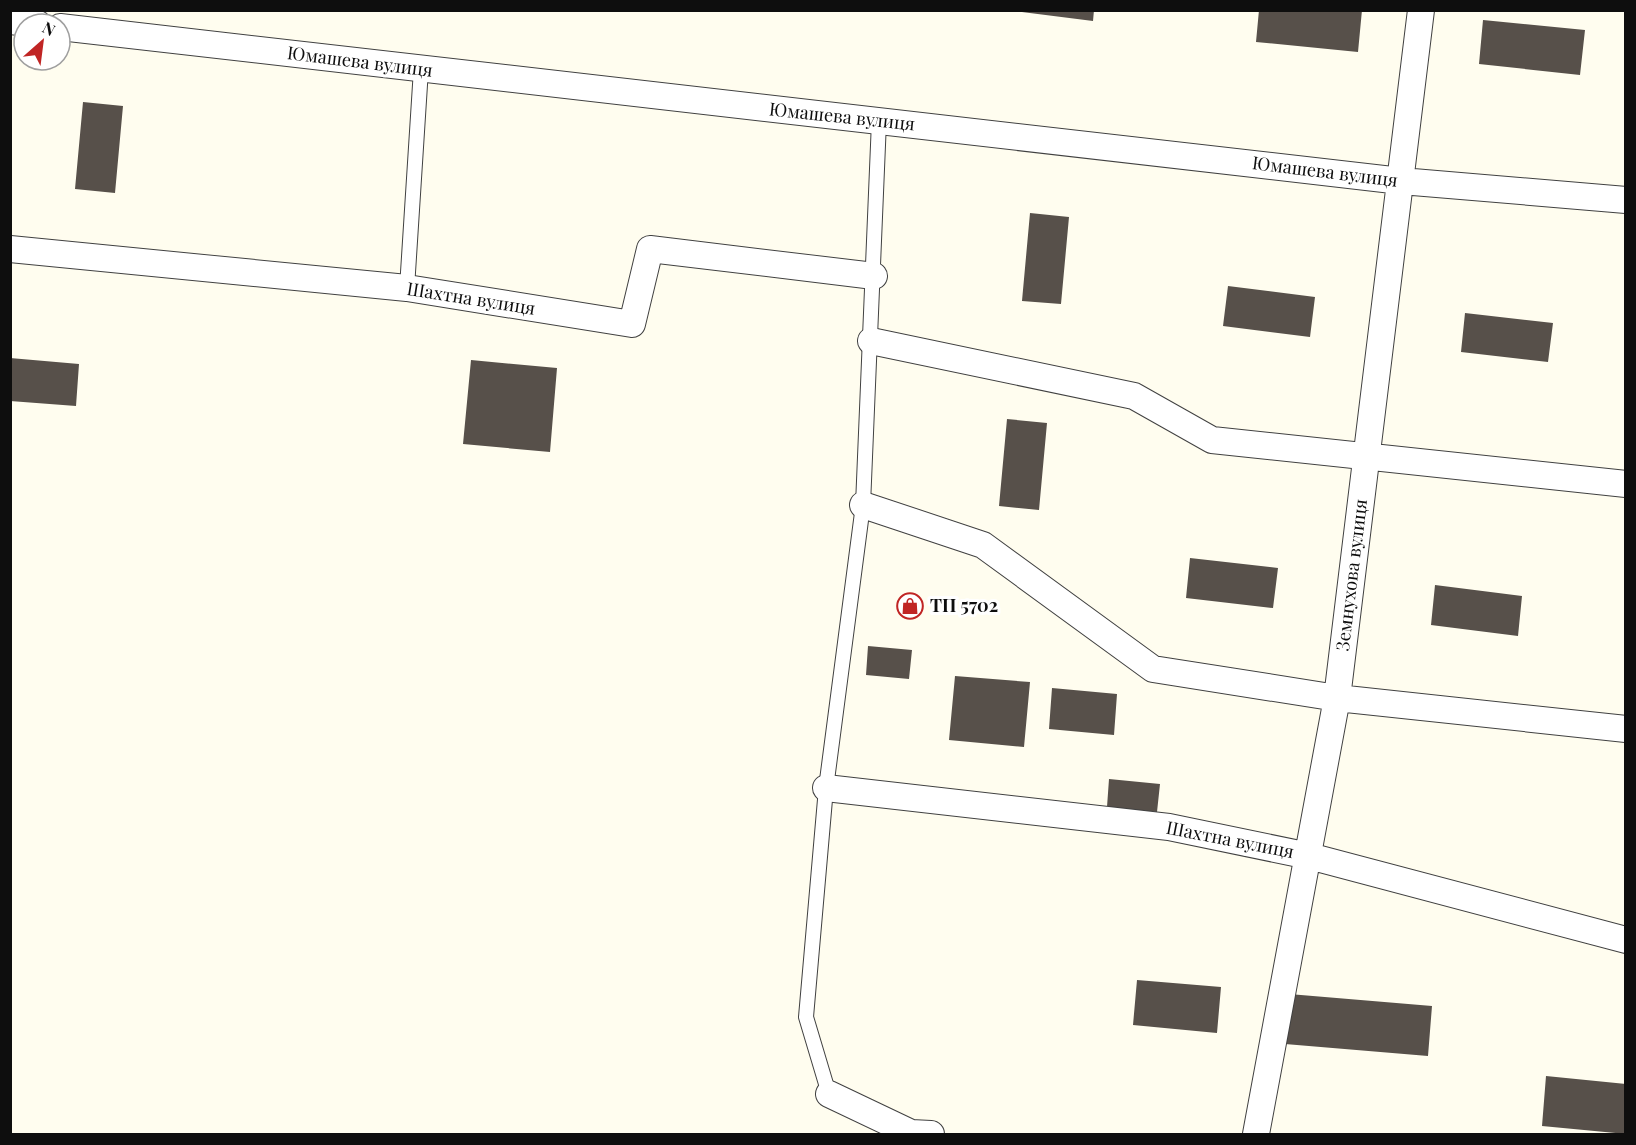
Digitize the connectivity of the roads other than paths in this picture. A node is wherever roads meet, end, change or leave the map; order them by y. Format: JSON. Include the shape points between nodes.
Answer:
{"nodes":[{"id":1,"x":1421,"y":10,"type":"edge"},
{"id":2,"x":72,"y":28,"type":"edge"},
{"id":3,"x":421,"y":69,"type":"junction"},
{"id":4,"x":879,"y":121,"type":"junction"},
{"id":5,"x":1401,"y":181,"type":"junction"},
{"id":6,"x":1626,"y":200,"type":"edge"},
{"id":7,"x":10,"y":249,"type":"edge"},
{"id":8,"x":874,"y":276,"type":"junction"},
{"id":9,"x":407,"y":288,"type":"junction"},
{"id":10,"x":871,"y":341,"type":"junction"},
{"id":11,"x":1366,"y":456,"type":"junction"},
{"id":12,"x":1626,"y":484,"type":"edge"},
{"id":13,"x":863,"y":505,"type":"junction"},
{"id":14,"x":1337,"y":698,"type":"junction"},
{"id":15,"x":1626,"y":729,"type":"edge"},
{"id":16,"x":826,"y":788,"type":"junction"},
{"id":17,"x":1309,"y":856,"type":"junction"},
{"id":18,"x":1626,"y":940,"type":"edge"},
{"id":19,"x":829,"y":1094,"type":"joint"},
{"id":20,"x":931,"y":1134,"type":"edge"},
{"id":21,"x":1256,"y":1134,"type":"edge"}],
"edges":[{"from":1,"to":5,"type":"street","name":"Земнухова вулиця"},
{"from":2,"to":3,"type":"street","name":"Юмашева вулиця"},
{"from":3,"to":4,"type":"street","name":"Юмашева вулиця"},
{"from":3,"to":9,"type":"lane"},
{"from":4,"to":5,"type":"street","name":"Юмашева вулиця"},
{"from":4,"to":8,"type":"lane"},
{"from":5,"to":6,"type":"street","name":"Юмашева вулиця"},
{"from":5,"to":11,"type":"street","name":"Земнухова вулиця"},
{"from":7,"to":9,"type":"street","name":"Шахтна вулиця"},
{"from":8,"to":9,"type":"street","name":"Шахтна вулиця","via":[[650,249],[632,324]]},
{"from":8,"to":10,"type":"lane"},
{"from":10,"to":11,"type":"street","via":[[1134,396],[1212,440]]},
{"from":10,"to":13,"type":"lane"},
{"from":11,"to":12,"type":"street"},
{"from":11,"to":14,"type":"street","name":"Земнухова вулиця"},
{"from":13,"to":14,"type":"street","via":[[983,545],[1153,669]]},
{"from":13,"to":16,"type":"lane"},
{"from":14,"to":15,"type":"street"},
{"from":14,"to":17,"type":"street","name":"Земнухова вулиця"},
{"from":16,"to":17,"type":"street","name":"Шахтна вулиця","via":[[1169,827]]},
{"from":16,"to":19,"type":"lane","via":[[806,1017]]},
{"from":17,"to":18,"type":"street","name":"Шахтна вулиця"},
{"from":17,"to":21,"type":"street","name":"Земнухова вулиця"},
{"from":19,"to":20,"type":"street","via":[[911,1133]]}]}
